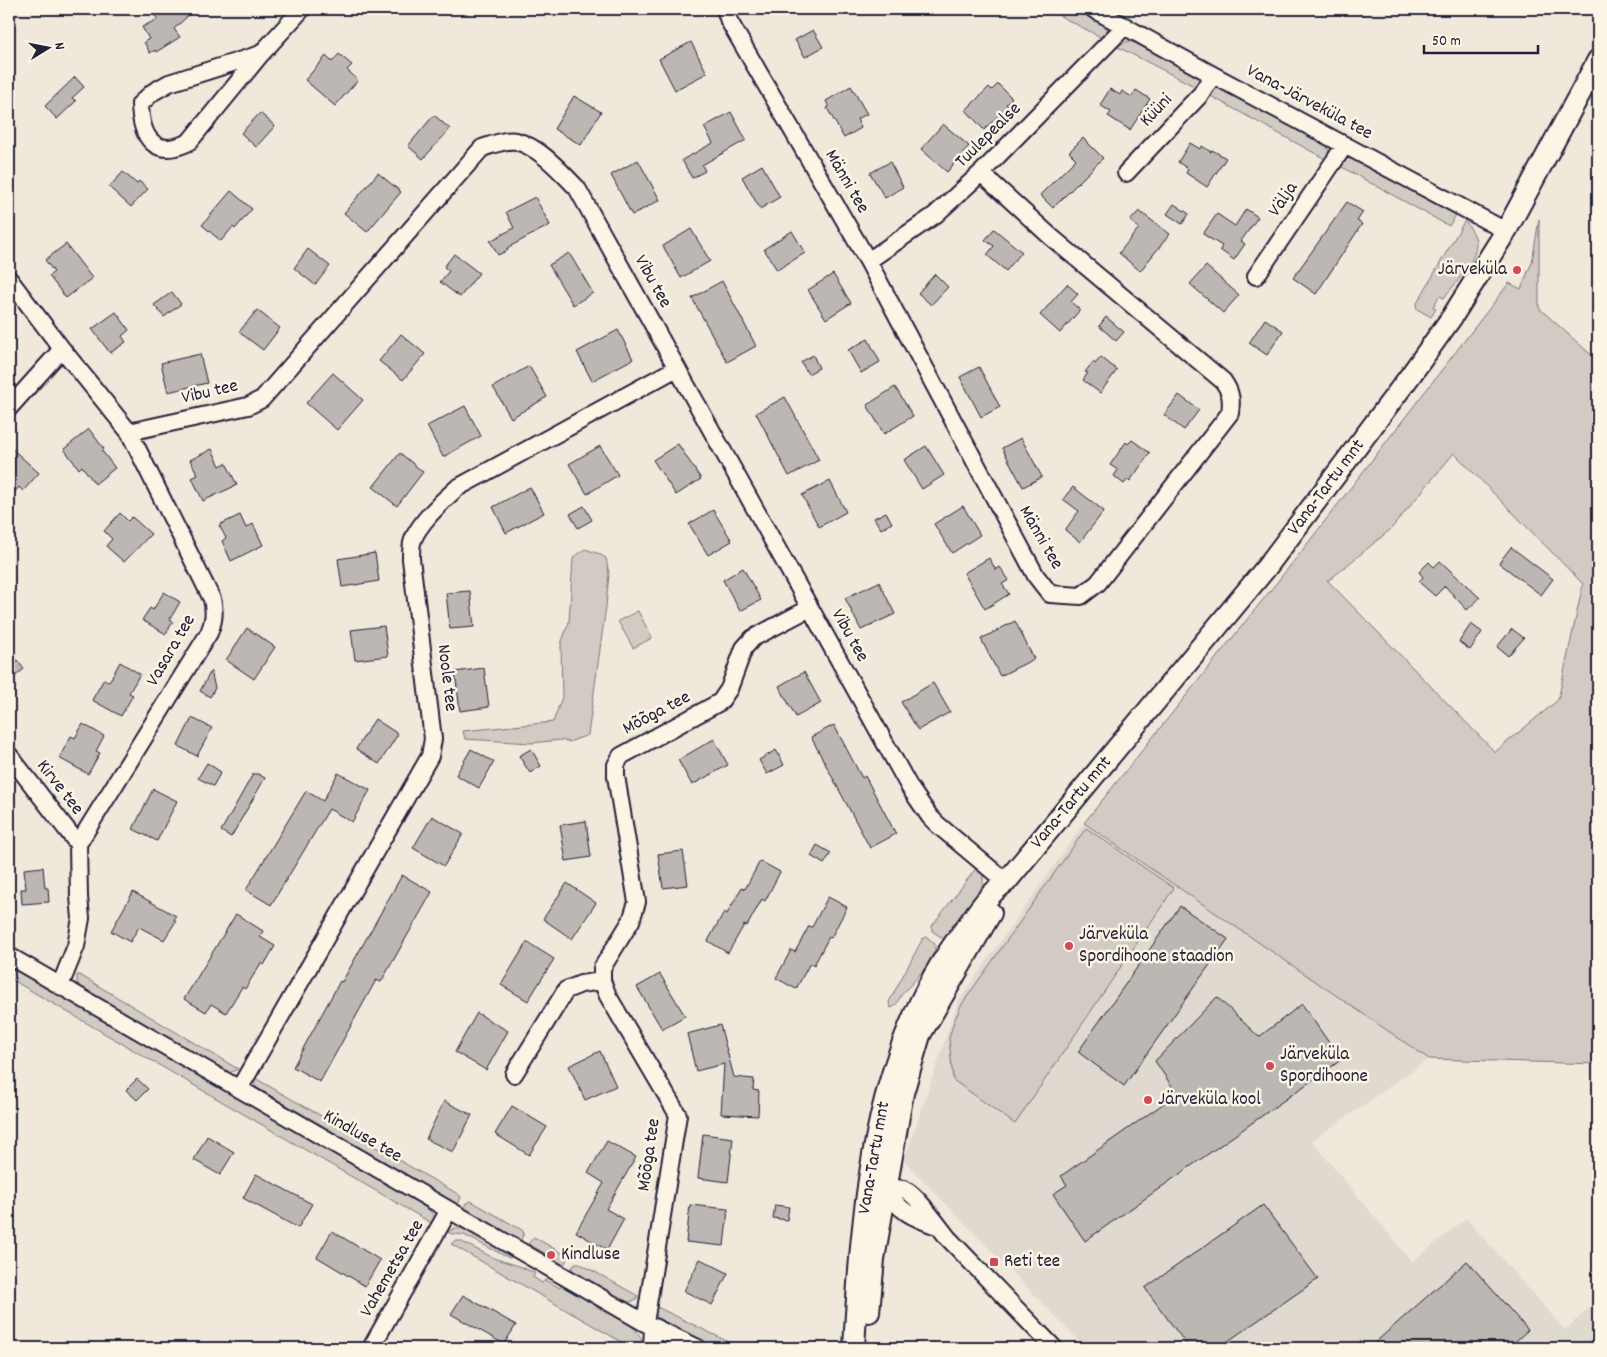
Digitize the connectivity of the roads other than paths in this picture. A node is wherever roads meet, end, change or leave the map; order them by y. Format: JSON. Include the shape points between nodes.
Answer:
{"nodes":[{"id":1,"x":302,"y":9,"type":"edge"},
{"id":2,"x":725,"y":9,"type":"edge"},
{"id":3,"x":1093,"y":9,"type":"edge"},
{"id":4,"x":1125,"y":26,"type":"junction"},
{"id":5,"x":260,"y":54,"type":"junction"},
{"id":6,"x":1598,"y":60,"type":"edge"},
{"id":7,"x":1213,"y":75,"type":"junction"},
{"id":8,"x":1345,"y":145,"type":"junction"},
{"id":9,"x":981,"y":173,"type":"junction"},
{"id":10,"x":1126,"y":173,"type":"dead end"},
{"id":11,"x":1506,"y":231,"type":"junction"},
{"id":12,"x":868,"y":261,"type":"junction"},
{"id":13,"x":1256,"y":276,"type":"dead end"},
{"id":14,"x":9,"y":279,"type":"edge"},
{"id":15,"x":62,"y":349,"type":"junction"},
{"id":16,"x":677,"y":368,"type":"junction"},
{"id":17,"x":9,"y":408,"type":"edge"},
{"id":18,"x":129,"y":432,"type":"junction"},
{"id":19,"x":810,"y":608,"type":"junction"},
{"id":20,"x":9,"y":756,"type":"edge"},
{"id":21,"x":78,"y":844,"type":"junction"},
{"id":22,"x":1006,"y":882,"type":"junction"},
{"id":23,"x":9,"y":956,"type":"edge"},
{"id":24,"x":602,"y":981,"type":"junction"},
{"id":25,"x":60,"y":986,"type":"junction"},
{"id":26,"x":514,"y":1074,"type":"dead end"},
{"id":27,"x":239,"y":1089,"type":"junction"},
{"id":28,"x":877,"y":1186,"type":"junction"},
{"id":29,"x":450,"y":1210,"type":"junction"},
{"id":30,"x":649,"y":1325,"type":"junction"},
{"id":31,"x":371,"y":1348,"type":"edge"},
{"id":32,"x":652,"y":1348,"type":"edge"},
{"id":33,"x":698,"y":1348,"type":"edge"},
{"id":34,"x":854,"y":1348,"type":"edge"},
{"id":35,"x":865,"y":1348,"type":"edge"},
{"id":36,"x":1054,"y":1348,"type":"edge"}],
"edges":[{"from":1,"to":5,"type":"street"},
{"from":2,"to":12,"type":"street","name":"Männi tee"},
{"from":3,"to":4,"type":"street","name":"Vana-Järveküla tee"},
{"from":4,"to":7,"type":"street","name":"Vana-Järveküla tee"},
{"from":4,"to":9,"type":"street","name":"Tuulepealse"},
{"from":5,"to":5,"type":"street","via":[[169,82],[153,92],[140,104],[141,122],[151,141],[169,149],[189,142]]},
{"from":6,"to":11,"type":"street","name":"Vana-Tartu mnt"},
{"from":7,"to":8,"type":"street","name":"Vana-Järveküla tee"},
{"from":7,"to":10,"type":"street","name":"Küüni","via":[[1201,94]]},
{"from":8,"to":11,"type":"street","name":"Vana-Järveküla tee"},
{"from":8,"to":13,"type":"street","name":"Välja"},
{"from":9,"to":12,"type":"street","name":"Tuulepealse","via":[[935,215]]},
{"from":9,"to":12,"type":"street","name":"Männi tee","via":[[1050,236],[1224,381],[1232,401],[1230,413],[1098,583],[1081,596],[1050,594],[1036,576]]},
{"from":11,"to":22,"type":"street","name":"Vana-Tartu mnt","via":[[1410,376],[1266,568]]},
{"from":14,"to":15,"type":"street","name":"Vasara tee"},
{"from":15,"to":17,"type":"street"},
{"from":15,"to":18,"type":"street","name":"Vasara tee"},
{"from":16,"to":18,"type":"street","name":"Vibu tee","via":[[577,188],[538,152],[515,141],[502,142],[482,148],[262,399],[248,406]]},
{"from":16,"to":19,"type":"street","name":"Vibu tee"},
{"from":16,"to":27,"type":"street","name":"Noole tee","via":[[457,488],[442,500],[415,534],[411,559],[433,739],[430,756]]},
{"from":18,"to":21,"type":"street","name":"Vasara tee","via":[[212,599],[214,621]]},
{"from":19,"to":22,"type":"street","name":"Vibu tee","via":[[910,788],[930,817]]},
{"from":19,"to":24,"type":"street","name":"Mõõga tee","via":[[753,638],[744,648],[729,689],[720,702],[621,756],[616,765],[616,776],[637,902],[631,920],[602,968]]},
{"from":20,"to":21,"type":"street","name":"Kirve tee"},
{"from":21,"to":25,"type":"street","via":[[81,918],[76,946]]},
{"from":22,"to":28,"type":"street","name":"Vana-Tartu mnt","via":[[996,889],[951,947],[906,1033],[892,1072]]},
{"from":23,"to":25,"type":"street","name":"Kindluse tee"},
{"from":24,"to":26,"type":"street","via":[[566,990]]},
{"from":24,"to":30,"type":"street","name":"Mõõga tee","via":[[678,1115]]},
{"from":25,"to":27,"type":"street","name":"Kindluse tee"},
{"from":27,"to":29,"type":"street","name":"Kindluse tee"},
{"from":28,"to":34,"type":"street","name":"Vana-Tartu mnt","via":[[859,1257]]},
{"from":28,"to":35,"type":"street","name":"Vana-Tartu mnt"},
{"from":28,"to":36,"type":"street","via":[[904,1189]]},
{"from":29,"to":30,"type":"street","name":"Kindluse tee"},
{"from":29,"to":31,"type":"street","name":"Vahemetsa tee"},
{"from":30,"to":32,"type":"street","name":"Mõõga tee"},
{"from":30,"to":33,"type":"street","name":"Kindluse tee"}]}
